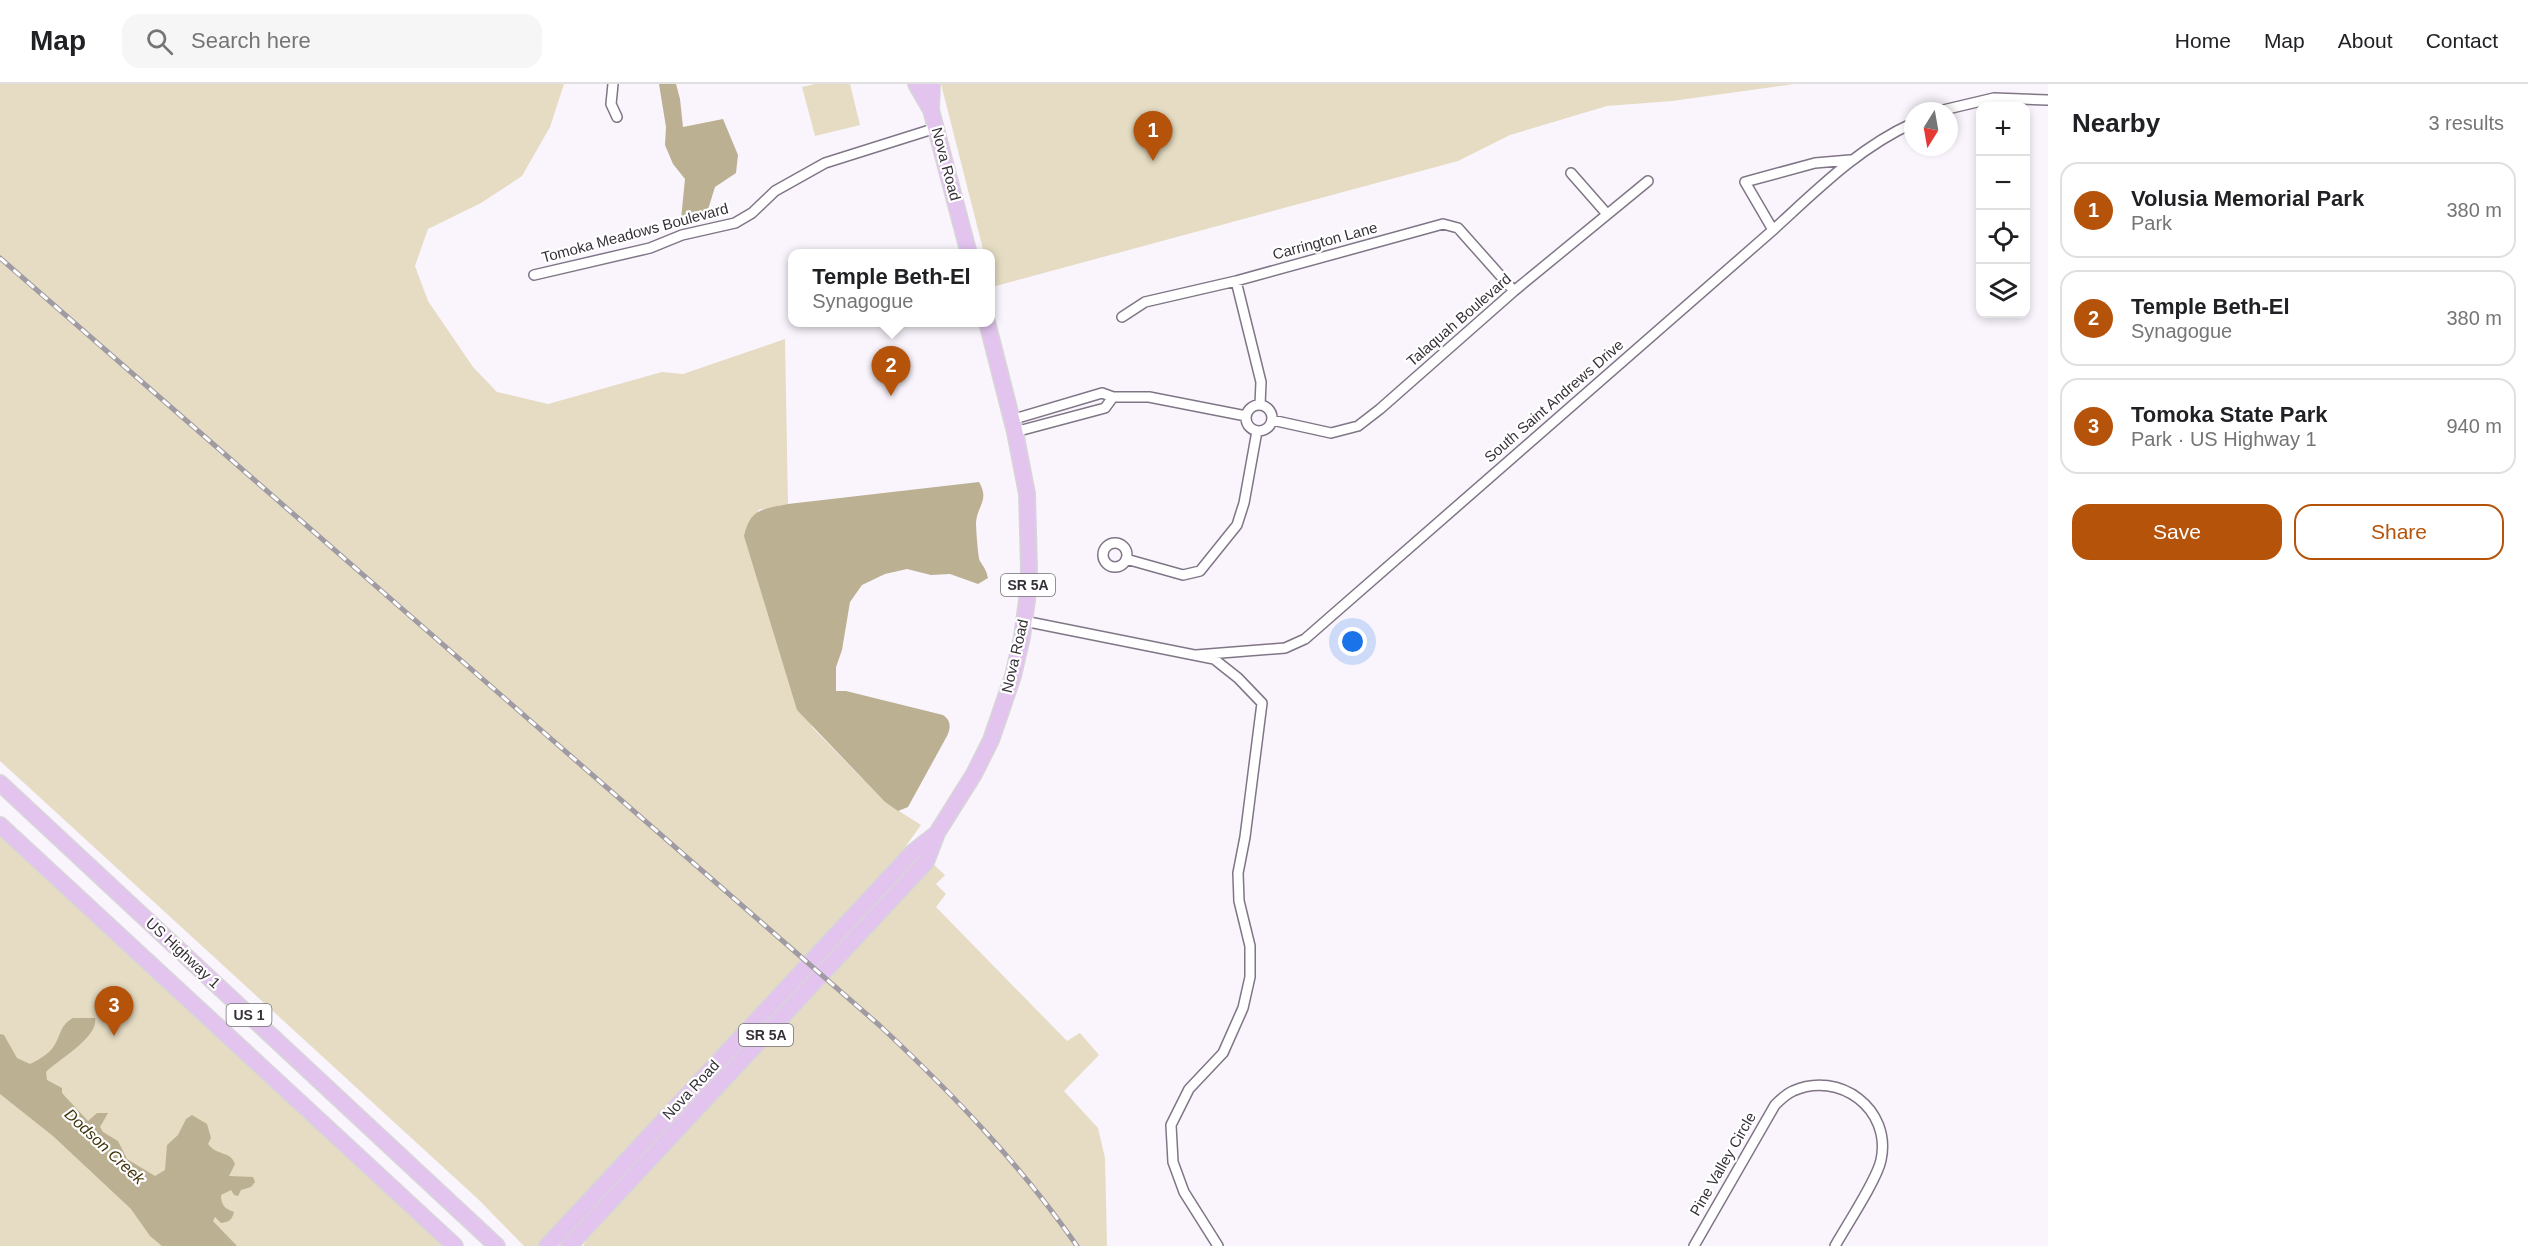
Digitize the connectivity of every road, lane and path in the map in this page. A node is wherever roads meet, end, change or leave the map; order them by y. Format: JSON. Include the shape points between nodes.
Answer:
{"nodes":[{"id":1,"x":613,"y":84,"type":"edge"},
{"id":2,"x":916,"y":84,"type":"edge"},
{"id":3,"x":932,"y":84,"type":"edge"},
{"id":4,"x":2048,"y":100,"type":"edge"},
{"id":5,"x":1958,"y":107,"type":"edge"},
{"id":6,"x":931,"y":110,"type":"junction"},
{"id":7,"x":617,"y":117,"type":"dead end"},
{"id":8,"x":1904,"y":127,"type":"edge"},
{"id":9,"x":936,"y":128,"type":"junction"},
{"id":10,"x":1850,"y":160,"type":"junction"},
{"id":11,"x":1571,"y":173,"type":"dead end"},
{"id":12,"x":1648,"y":181,"type":"dead end"},
{"id":13,"x":1607,"y":214,"type":"junction"},
{"id":14,"x":1773,"y":230,"type":"junction"},
{"id":15,"x":968,"y":249,"type":"edge"},
{"id":16,"x":534,"y":276,"type":"dead end"},
{"id":17,"x":1236,"y":281,"type":"junction"},
{"id":18,"x":1514,"y":291,"type":"junction"},
{"id":19,"x":1122,"y":317,"type":"dead end"},
{"id":20,"x":988,"y":327,"type":"edge"},
{"id":21,"x":1113,"y":397,"type":"junction"},
{"id":22,"x":1063,"y":402,"type":"junction"},
{"id":23,"x":1260,"y":405,"type":"junction"},
{"id":24,"x":1246,"y":416,"type":"junction"},
{"id":25,"x":1067,"y":418,"type":"junction"},
{"id":26,"x":1272,"y":420,"type":"junction"},
{"id":27,"x":1013,"y":426,"type":"junction"},
{"id":28,"x":1257,"y":431,"type":"junction"},
{"id":29,"x":1126,"y":559,"type":"dead end"},
{"id":30,"x":1024,"y":621,"type":"junction"},
{"id":31,"x":1196,"y":655,"type":"junction"},
{"id":32,"x":0,"y":783,"type":"edge"},
{"id":33,"x":0,"y":825,"type":"edge"},
{"id":34,"x":937,"y":833,"type":"junction"},
{"id":35,"x":585,"y":1231,"type":"junction"},
{"id":36,"x":455,"y":1246,"type":"edge"},
{"id":37,"x":497,"y":1246,"type":"edge"},
{"id":38,"x":547,"y":1246,"type":"edge"},
{"id":39,"x":569,"y":1246,"type":"edge"},
{"id":40,"x":577,"y":1246,"type":"edge"},
{"id":41,"x":1218,"y":1246,"type":"edge"},
{"id":42,"x":1694,"y":1246,"type":"edge"},
{"id":43,"x":1835,"y":1246,"type":"edge"}],
"edges":[{"from":1,"to":7,"type":"street","via":[[610,104]]},
{"from":2,"to":6,"type":"main road"},
{"from":3,"to":6,"type":"main road"},
{"from":4,"to":5,"type":"street","via":[[1994,98]]},
{"from":6,"to":9,"type":"main road","name":"Nova Road"},
{"from":8,"to":10,"type":"street","name":"South Saint Andrews Drive"},
{"from":9,"to":15,"type":"main road","name":"Nova Road"},
{"from":9,"to":16,"type":"street","name":"Tomoka Meadows Boulevard","via":[[825,163],[775,191],[735,223]]},
{"from":10,"to":14,"type":"street","name":"South Saint Andrews Drive"},
{"from":10,"to":14,"type":"street","via":[[1815,163],[1745,182]]},
{"from":11,"to":13,"type":"street"},
{"from":12,"to":13,"type":"street","name":"Talaquah Boulevard"},
{"from":13,"to":18,"type":"street","name":"Talaquah Boulevard"},
{"from":14,"to":31,"type":"street","name":"South Saint Andrews Drive","via":[[1305,639],[1285,648]]},
{"from":17,"to":18,"type":"street","name":"Carrington Lane","via":[[1443,224],[1458,228]]},
{"from":17,"to":19,"type":"street","name":"Carrington Lane","via":[[1145,302]]},
{"from":17,"to":23,"type":"street","via":[[1261,382]]},
{"from":18,"to":26,"type":"street","name":"Talaquah Boulevard","via":[[1358,426],[1331,433]]},
{"from":20,"to":27,"type":"main road","name":"Nova Road","number":"SR 5A"},
{"from":21,"to":22,"type":"street","via":[[1102,393]]},
{"from":21,"to":24,"type":"street","via":[[1149,397]]},
{"from":21,"to":25,"type":"street","via":[[1106,408]]},
{"from":22,"to":25,"type":"street"},
{"from":22,"to":27,"type":"street"},
{"from":23,"to":24,"type":"street","via":[[1250,409]]},
{"from":23,"to":26,"type":"street","via":[[1268,408]]},
{"from":24,"to":28,"type":"street","via":[[1248,426]]},
{"from":25,"to":27,"type":"street"},
{"from":26,"to":28,"type":"street","via":[[1265,430]]},
{"from":27,"to":30,"type":"main road","name":"Nova Road","number":"SR 5A","via":[[1027,494],[1029,568]]},
{"from":28,"to":29,"type":"street","via":[[1237,525],[1200,571],[1183,575]]},
{"from":30,"to":31,"type":"street"},
{"from":30,"to":34,"type":"main road","name":"Nova Road","number":"SR 5A","via":[[1013,676],[991,740]]},
{"from":31,"to":41,"type":"street","via":[[1214,659],[1262,702],[1238,873],[1239,901],[1250,946],[1250,977],[1243,1008],[1223,1053],[1189,1089],[1171,1125],[1173,1162],[1184,1192]]},
{"from":32,"to":37,"type":"main road","name":"US Highway 1","number":"US 1"},
{"from":33,"to":36,"type":"main road","name":"US Highway 1","number":"US 1"},
{"from":34,"to":35,"type":"main road","name":"Nova Road","number":"SR 5A","via":[[926,862]]},
{"from":34,"to":38,"type":"main road","name":"Nova Road","number":"SR 5A","via":[[913,852]]},
{"from":35,"to":39,"type":"main road","name":"Nova Road","number":"SR 5A"},
{"from":35,"to":40,"type":"main road"},
{"from":42,"to":43,"type":"street","name":"Pine Valley Circle","via":[[1775,1105],[1792,1091],[1813,1085],[1840,1087],[1857,1096],[1873,1113],[1882,1136],[1881,1161]]}]}
